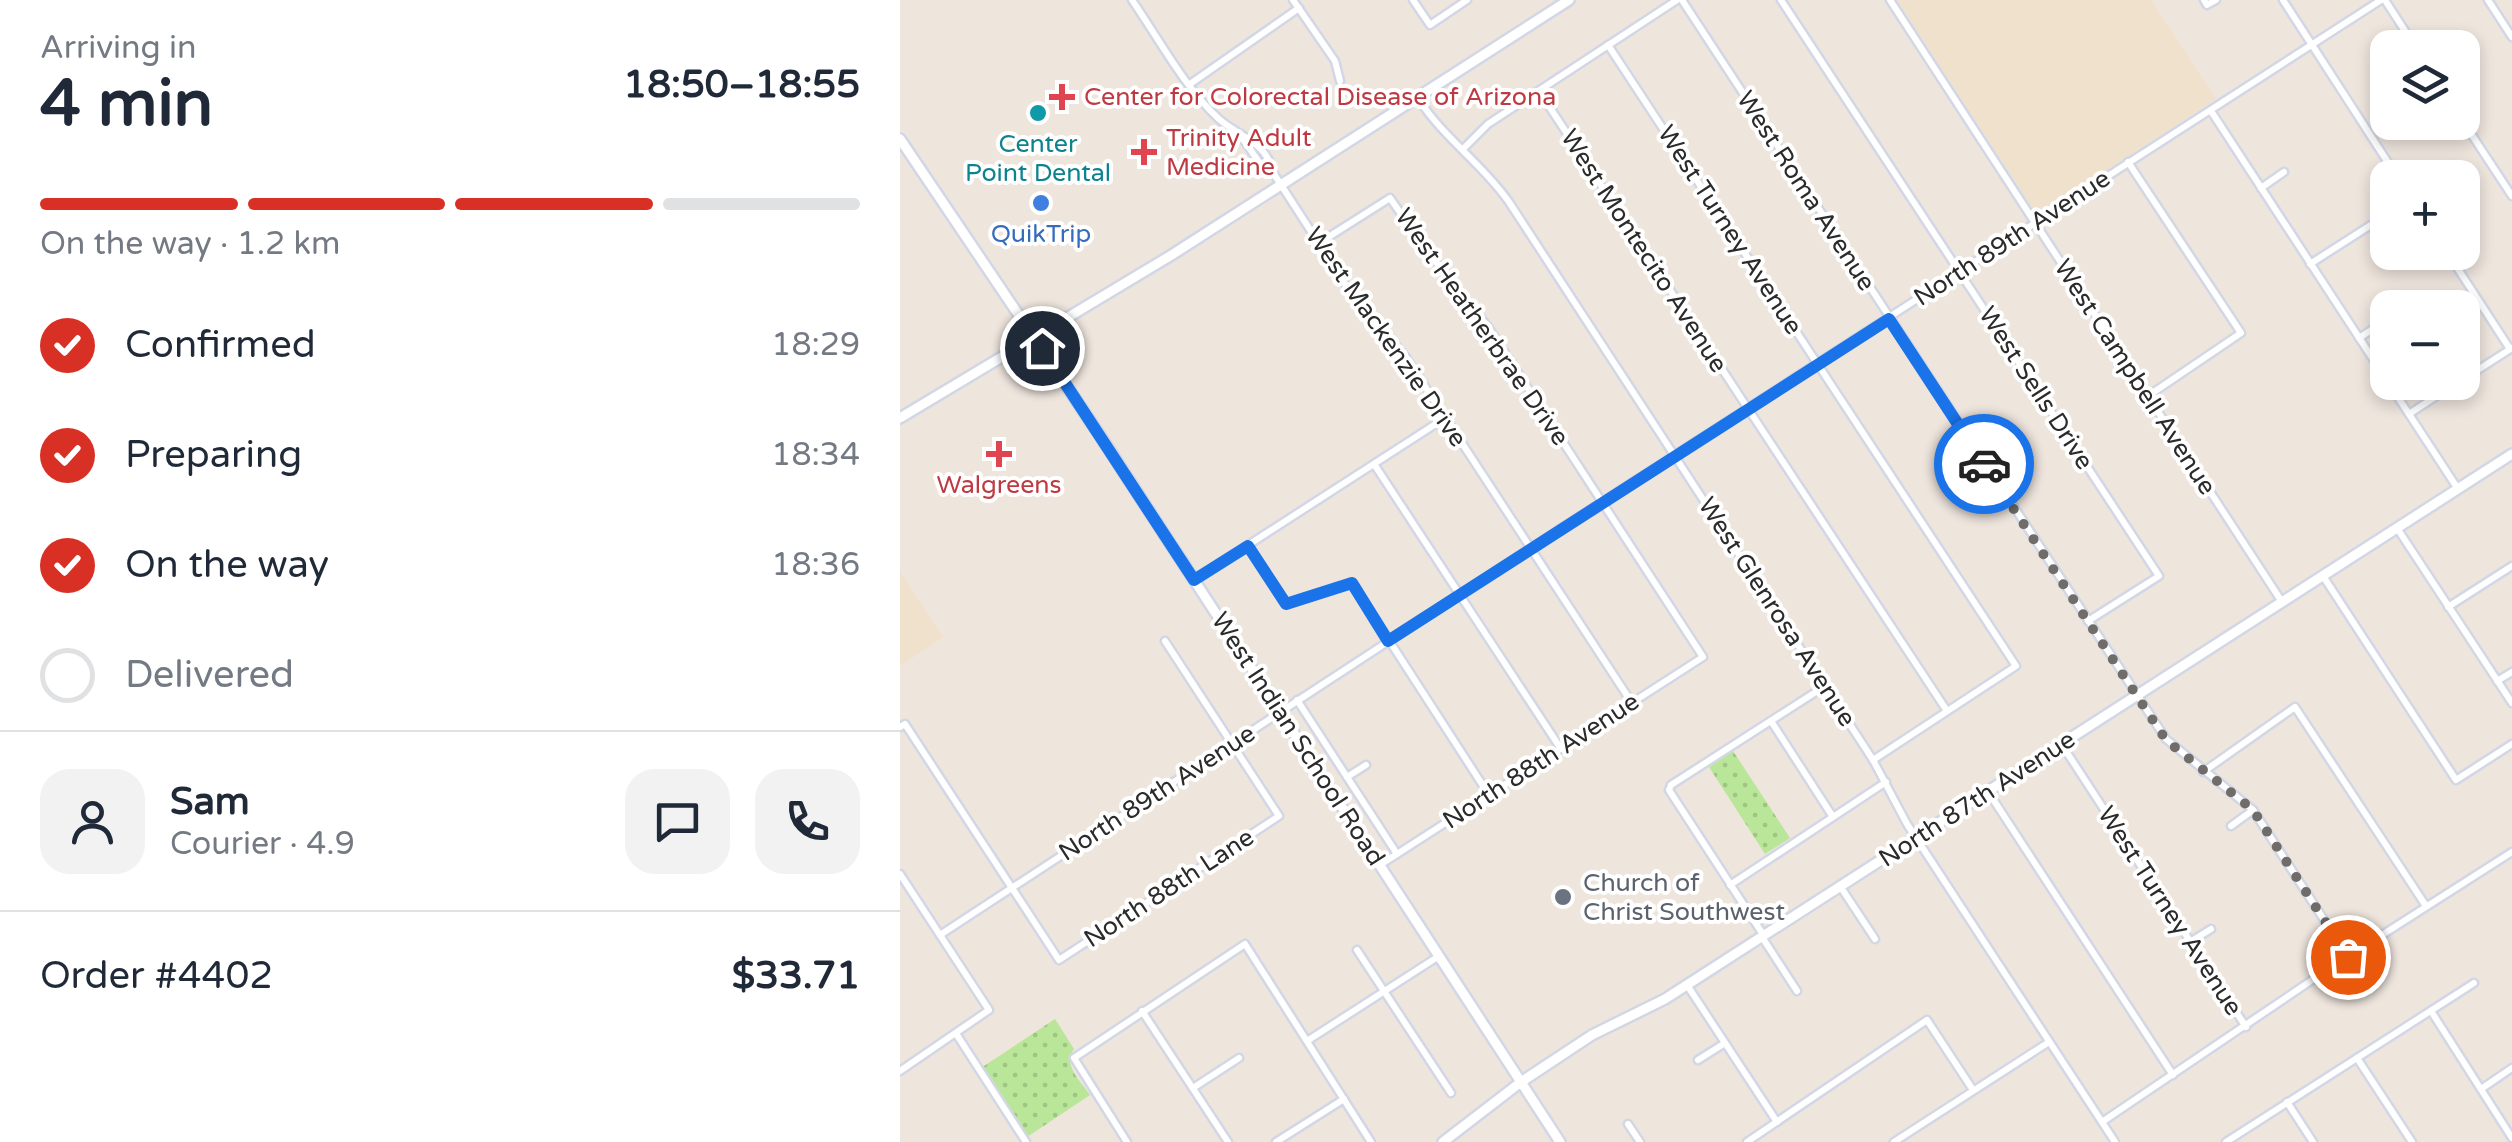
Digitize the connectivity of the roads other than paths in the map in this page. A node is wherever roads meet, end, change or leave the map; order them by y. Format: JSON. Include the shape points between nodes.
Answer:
{"nodes":[{"id":1,"x":1132,"y":0,"type":"edge"},
{"id":2,"x":1293,"y":0,"type":"edge"},
{"id":3,"x":1413,"y":0,"type":"edge"},
{"id":4,"x":1467,"y":0,"type":"edge"},
{"id":5,"x":1568,"y":0,"type":"edge"},
{"id":6,"x":1679,"y":0,"type":"edge"},
{"id":7,"x":1781,"y":0,"type":"edge"},
{"id":8,"x":1890,"y":0,"type":"edge"},
{"id":9,"x":2216,"y":0,"type":"edge"},
{"id":10,"x":2283,"y":0,"type":"edge"},
{"id":11,"x":2383,"y":0,"type":"edge"},
{"id":12,"x":2488,"y":0,"type":"edge"},
{"id":13,"x":2206,"y":3,"type":"edge"},
{"id":14,"x":1298,"y":8,"type":"junction"},
{"id":15,"x":2404,"y":30,"type":"edge"},
{"id":16,"x":2512,"y":37,"type":"edge"},
{"id":17,"x":2312,"y":44,"type":"junction"},
{"id":18,"x":1608,"y":46,"type":"junction"},
{"id":19,"x":1340,"y":81,"type":"dead end"},
{"id":20,"x":1190,"y":84,"type":"junction"},
{"id":21,"x":1538,"y":91,"type":"junction"},
{"id":22,"x":1418,"y":98,"type":"junction"},
{"id":23,"x":2211,"y":111,"type":"junction"},
{"id":24,"x":2475,"y":140,"type":"edge"},
{"id":25,"x":901,"y":143,"type":"edge"},
{"id":26,"x":1463,"y":148,"type":"junction"},
{"id":27,"x":2386,"y":160,"type":"edge"},
{"id":28,"x":2128,"y":162,"type":"junction"},
{"id":29,"x":2284,"y":172,"type":"dead end"},
{"id":30,"x":1282,"y":186,"type":"junction"},
{"id":31,"x":2261,"y":188,"type":"junction"},
{"id":32,"x":2512,"y":196,"type":"edge"},
{"id":33,"x":2036,"y":224,"type":"junction"},
{"id":34,"x":2370,"y":226,"type":"edge"},
{"id":35,"x":1319,"y":243,"type":"junction"},
{"id":36,"x":2310,"y":264,"type":"junction"},
{"id":37,"x":2459,"y":270,"type":"edge"},
{"id":38,"x":1960,"y":273,"type":"junction"},
{"id":39,"x":1889,"y":319,"type":"junction"},
{"id":40,"x":2370,"y":331,"type":"edge"},
{"id":41,"x":1034,"y":337,"type":"junction"},
{"id":42,"x":2359,"y":338,"type":"junction"},
{"id":43,"x":2511,"y":348,"type":"edge"},
{"id":44,"x":2370,"y":355,"type":"edge"},
{"id":45,"x":1818,"y":365,"type":"junction"},
{"id":46,"x":2480,"y":368,"type":"edge"},
{"id":47,"x":2148,"y":396,"type":"junction"},
{"id":48,"x":2400,"y":400,"type":"edge"},
{"id":49,"x":2431,"y":400,"type":"edge"},
{"id":50,"x":1749,"y":410,"type":"junction"},
{"id":51,"x":2409,"y":414,"type":"junction"},
{"id":52,"x":900,"y":418,"type":"edge"},
{"id":53,"x":1446,"y":418,"type":"junction"},
{"id":54,"x":2512,"y":454,"type":"edge"},
{"id":55,"x":1674,"y":456,"type":"junction"},
{"id":56,"x":1374,"y":464,"type":"junction"},
{"id":57,"x":2458,"y":489,"type":"junction"},
{"id":58,"x":1603,"y":501,"type":"junction"},
{"id":59,"x":2397,"y":528,"type":"junction"},
{"id":60,"x":1248,"y":546,"type":"junction"},
{"id":61,"x":1530,"y":548,"type":"junction"},
{"id":62,"x":2512,"y":566,"type":"edge"},
{"id":63,"x":2322,"y":576,"type":"junction"},
{"id":64,"x":1194,"y":580,"type":"junction"},
{"id":65,"x":1460,"y":594,"type":"junction"},
{"id":66,"x":2282,"y":602,"type":"junction"},
{"id":67,"x":2448,"y":608,"type":"junction"},
{"id":68,"x":2088,"y":622,"type":"junction"},
{"id":69,"x":1165,"y":640,"type":"dead end"},
{"id":70,"x":1388,"y":641,"type":"junction"},
{"id":71,"x":1703,"y":658,"type":"joint"},
{"id":72,"x":2512,"y":672,"type":"edge"},
{"id":73,"x":2498,"y":681,"type":"junction"},
{"id":74,"x":1825,"y":686,"type":"junction"},
{"id":75,"x":2136,"y":696,"type":"junction"},
{"id":76,"x":1297,"y":700,"type":"junction"},
{"id":77,"x":1632,"y":703,"type":"junction"},
{"id":78,"x":2512,"y":703,"type":"edge"},
{"id":79,"x":1946,"y":711,"type":"junction"},
{"id":80,"x":1279,"y":712,"type":"junction"},
{"id":81,"x":1771,"y":720,"type":"junction"},
{"id":82,"x":902,"y":726,"type":"edge"},
{"id":83,"x":2512,"y":744,"type":"edge"},
{"id":84,"x":1233,"y":745,"type":"junction"},
{"id":85,"x":2062,"y":745,"type":"junction"},
{"id":86,"x":1561,"y":749,"type":"junction"},
{"id":87,"x":1874,"y":760,"type":"junction"},
{"id":88,"x":1366,"y":765,"type":"dead end"},
{"id":89,"x":2202,"y":772,"type":"junction"},
{"id":90,"x":1347,"y":777,"type":"junction"},
{"id":91,"x":1886,"y":782,"type":"junction"},
{"id":92,"x":1990,"y":792,"type":"junction"},
{"id":93,"x":1489,"y":795,"type":"junction"},
{"id":94,"x":2253,"y":810,"type":"junction"},
{"id":95,"x":1833,"y":817,"type":"junction"},
{"id":96,"x":2232,"y":826,"type":"dead end"},
{"id":97,"x":1916,"y":839,"type":"junction"},
{"id":98,"x":1397,"y":854,"type":"junction"},
{"id":99,"x":2508,"y":854,"type":"edge"},
{"id":100,"x":1380,"y":865,"type":"junction"},
{"id":101,"x":2512,"y":868,"type":"edge"},
{"id":102,"x":900,"y":874,"type":"edge"},
{"id":103,"x":1730,"y":885,"type":"junction"},
{"id":104,"x":1840,"y":886,"type":"junction"},
{"id":105,"x":1012,"y":888,"type":"junction"},
{"id":106,"x":2426,"y":906,"type":"junction"},
{"id":107,"x":2211,"y":928,"type":"dead end"},
{"id":108,"x":940,"y":935,"type":"junction"},
{"id":109,"x":1763,"y":937,"type":"junction"},
{"id":110,"x":1874,"y":939,"type":"dead end"},
{"id":111,"x":2190,"y":942,"type":"junction"},
{"id":112,"x":1357,"y":950,"type":"dead end"},
{"id":113,"x":1439,"y":956,"type":"junction"},
{"id":114,"x":2348,"y":957,"type":"junction"},
{"id":115,"x":2474,"y":983,"type":"dead end"},
{"id":116,"x":1687,"y":985,"type":"junction"},
{"id":117,"x":1797,"y":991,"type":"dead end"},
{"id":118,"x":1384,"y":992,"type":"junction"},
{"id":119,"x":1142,"y":1011,"type":"junction"},
{"id":120,"x":2431,"y":1011,"type":"junction"},
{"id":121,"x":2246,"y":1027,"type":"junction"},
{"id":122,"x":957,"y":1035,"type":"junction"},
{"id":123,"x":1307,"y":1041,"type":"junction"},
{"id":124,"x":2049,"y":1042,"type":"junction"},
{"id":125,"x":1725,"y":1043,"type":"junction"},
{"id":126,"x":1239,"y":1058,"type":"dead end"},
{"id":127,"x":2357,"y":1058,"type":"junction"},
{"id":128,"x":1698,"y":1060,"type":"dead end"},
{"id":129,"x":2512,"y":1068,"type":"edge"},
{"id":130,"x":900,"y":1070,"type":"edge"},
{"id":131,"x":2173,"y":1076,"type":"junction"},
{"id":132,"x":1521,"y":1082,"type":"junction"},
{"id":133,"x":1193,"y":1088,"type":"junction"},
{"id":134,"x":2481,"y":1089,"type":"junction"},
{"id":135,"x":1973,"y":1090,"type":"junction"},
{"id":136,"x":1451,"y":1093,"type":"dead end"},
{"id":137,"x":1344,"y":1099,"type":"junction"},
{"id":138,"x":2288,"y":1102,"type":"junction"},
{"id":139,"x":1777,"y":1122,"type":"junction"},
{"id":140,"x":2102,"y":1122,"type":"junction"},
{"id":141,"x":1628,"y":1124,"type":"dead end"},
{"id":142,"x":2512,"y":1138,"type":"edge"},
{"id":143,"x":1900,"y":1140,"type":"edge"},
{"id":144,"x":1026,"y":1142,"type":"edge"},
{"id":145,"x":1127,"y":1142,"type":"edge"},
{"id":146,"x":1228,"y":1142,"type":"edge"},
{"id":147,"x":1276,"y":1142,"type":"edge"},
{"id":148,"x":1371,"y":1142,"type":"edge"},
{"id":149,"x":1442,"y":1142,"type":"edge"},
{"id":150,"x":1560,"y":1142,"type":"edge"},
{"id":151,"x":1640,"y":1142,"type":"edge"},
{"id":152,"x":1747,"y":1142,"type":"edge"},
{"id":153,"x":2115,"y":1142,"type":"edge"},
{"id":154,"x":2226,"y":1142,"type":"edge"},
{"id":155,"x":2313,"y":1142,"type":"edge"},
{"id":156,"x":2412,"y":1142,"type":"edge"}],
"edges":[{"from":1,"to":20,"type":"street","name":"West Mackenzie Drive"},
{"from":2,"to":14,"type":"street"},
{"from":3,"to":4,"type":"street","via":[[1430,26]]},
{"from":5,"to":22,"type":"main road"},
{"from":6,"to":18,"type":"street"},
{"from":6,"to":39,"type":"street","name":"West Roma Avenue"},
{"from":7,"to":38,"type":"street","name":"West Sells Drive"},
{"from":8,"to":33,"type":"street","name":"West Campbell Avenue"},
{"from":9,"to":13,"type":"street"},
{"from":10,"to":17,"type":"street"},
{"from":11,"to":15,"type":"street"},
{"from":11,"to":17,"type":"street","name":"North 89th Avenue"},
{"from":12,"to":16,"type":"street"},
{"from":14,"to":19,"type":"street"},
{"from":14,"to":20,"type":"street"},
{"from":17,"to":23,"type":"street","name":"North 89th Avenue"},
{"from":17,"to":27,"type":"street"},
{"from":18,"to":21,"type":"street"},
{"from":18,"to":45,"type":"street","name":"West Turney Avenue"},
{"from":20,"to":30,"type":"street","name":"West Mackenzie Drive"},
{"from":21,"to":26,"type":"street"},
{"from":21,"to":50,"type":"street","name":"West Montecito Avenue"},
{"from":22,"to":26,"type":"street","name":"West Glenrosa Avenue"},
{"from":22,"to":30,"type":"main road"},
{"from":23,"to":28,"type":"street","name":"North 89th Avenue"},
{"from":23,"to":31,"type":"street"},
{"from":24,"to":32,"type":"street"},
{"from":25,"to":41,"type":"main road","name":"West Indian School Road"},
{"from":26,"to":55,"type":"street","name":"West Glenrosa Avenue","via":[[1495,182]]},
{"from":28,"to":33,"type":"street","name":"North 89th Avenue"},
{"from":28,"to":47,"type":"street","via":[[2241,334]]},
{"from":29,"to":31,"type":"street"},
{"from":30,"to":35,"type":"street","name":"West Mackenzie Drive"},
{"from":30,"to":41,"type":"main road"},
{"from":31,"to":36,"type":"street"},
{"from":33,"to":38,"type":"street","name":"North 89th Avenue"},
{"from":33,"to":47,"type":"street","name":"West Campbell Avenue"},
{"from":34,"to":36,"type":"street"},
{"from":35,"to":53,"type":"street","name":"West Mackenzie Drive"},
{"from":35,"to":58,"type":"street","name":"West Heatherbrae Drive","via":[[1390,198],[1488,327]]},
{"from":36,"to":42,"type":"street"},
{"from":37,"to":43,"type":"street"},
{"from":38,"to":39,"type":"street","name":"North 89th Avenue"},
{"from":38,"to":68,"type":"street","name":"West Sells Drive","via":[[2160,576]]},
{"from":39,"to":45,"type":"street","name":"North 89th Avenue"},
{"from":39,"to":68,"type":"street","name":"West Roma Avenue"},
{"from":40,"to":42,"type":"street"},
{"from":41,"to":52,"type":"main road"},
{"from":41,"to":64,"type":"main road","name":"West Indian School Road"},
{"from":42,"to":44,"type":"street"},
{"from":43,"to":46,"type":"street"},
{"from":45,"to":50,"type":"street","name":"North 89th Avenue"},
{"from":45,"to":79,"type":"street","name":"West Turney Avenue","via":[[2016,666]]},
{"from":47,"to":66,"type":"street","name":"West Campbell Avenue"},
{"from":48,"to":51,"type":"street"},
{"from":49,"to":51,"type":"street"},
{"from":50,"to":55,"type":"street","name":"North 89th Avenue"},
{"from":50,"to":79,"type":"street","name":"West Montecito Avenue"},
{"from":51,"to":57,"type":"street"},
{"from":53,"to":56,"type":"street"},
{"from":53,"to":61,"type":"street","name":"West Mackenzie Drive"},
{"from":54,"to":57,"type":"main road","name":"North 87th Avenue"},
{"from":55,"to":58,"type":"street","name":"North 89th Avenue"},
{"from":55,"to":74,"type":"street","name":"West Glenrosa Avenue"},
{"from":56,"to":60,"type":"street"},
{"from":56,"to":65,"type":"street"},
{"from":57,"to":59,"type":"main road","name":"North 87th Avenue"},
{"from":58,"to":61,"type":"street","name":"North 89th Avenue"},
{"from":58,"to":71,"type":"street","name":"West Heatherbrae Drive"},
{"from":59,"to":63,"type":"main road","name":"North 87th Avenue"},
{"from":59,"to":67,"type":"street"},
{"from":60,"to":64,"type":"street"},
{"from":60,"to":70,"type":"street","via":[[1286,604],[1352,583]]},
{"from":61,"to":65,"type":"street","name":"North 89th Avenue"},
{"from":61,"to":77,"type":"street","name":"West Mackenzie Drive"},
{"from":62,"to":67,"type":"street"},
{"from":63,"to":66,"type":"main road","name":"North 87th Avenue"},
{"from":63,"to":83,"type":"street","via":[[2456,780]]},
{"from":64,"to":80,"type":"main road","name":"West Indian School Road"},
{"from":65,"to":70,"type":"street","name":"North 89th Avenue"},
{"from":65,"to":86,"type":"street"},
{"from":66,"to":75,"type":"main road","name":"North 87th Avenue"},
{"from":67,"to":73,"type":"street"},
{"from":68,"to":75,"type":"street","name":"West Roma Avenue"},
{"from":69,"to":84,"type":"street"},
{"from":70,"to":76,"type":"street","name":"North 89th Avenue"},
{"from":70,"to":93,"type":"street"},
{"from":71,"to":77,"type":"street","name":"North 88th Avenue"},
{"from":72,"to":73,"type":"street"},
{"from":73,"to":78,"type":"street"},
{"from":74,"to":81,"type":"street"},
{"from":74,"to":87,"type":"street","name":"West Glenrosa Avenue"},
{"from":75,"to":85,"type":"main road","name":"North 87th Avenue"},
{"from":75,"to":89,"type":"street","name":"West Roma Avenue","via":[[2166,740]]},
{"from":76,"to":80,"type":"street","name":"North 89th Avenue"},
{"from":76,"to":90,"type":"street","name":"West Indian School Road"},
{"from":77,"to":86,"type":"street","name":"North 88th Avenue"},
{"from":79,"to":87,"type":"street"},
{"from":80,"to":84,"type":"street","name":"North 89th Avenue"},
{"from":80,"to":100,"type":"main road","name":"West Indian School Road"},
{"from":81,"to":95,"type":"street"},
{"from":81,"to":103,"type":"street","via":[[1671,785]]},
{"from":82,"to":105,"type":"street"},
{"from":84,"to":105,"type":"street","name":"North 89th Avenue"},
{"from":84,"to":105,"type":"street","name":"North 88th Lane","via":[[1280,816],[1059,960]]},
{"from":85,"to":92,"type":"main road","name":"North 87th Avenue"},
{"from":85,"to":111,"type":"street","name":"West Turney Avenue"},
{"from":86,"to":93,"type":"street","name":"North 88th Avenue"},
{"from":87,"to":91,"type":"street","name":"West Glenrosa Avenue"},
{"from":88,"to":90,"type":"street","name":"West Indian School Road"},
{"from":89,"to":94,"type":"street","name":"West Roma Avenue"},
{"from":89,"to":106,"type":"street","via":[[2295,707]]},
{"from":90,"to":98,"type":"street","name":"West Indian School Road"},
{"from":91,"to":95,"type":"street"},
{"from":91,"to":97,"type":"street","name":"West Glenrosa Avenue"},
{"from":92,"to":97,"type":"main road","name":"North 87th Avenue"},
{"from":92,"to":131,"type":"street"},
{"from":93,"to":98,"type":"street","name":"North 88th Avenue"},
{"from":94,"to":96,"type":"street"},
{"from":94,"to":114,"type":"street","name":"West Roma Avenue"},
{"from":95,"to":103,"type":"street"},
{"from":97,"to":104,"type":"main road","name":"North 87th Avenue"},
{"from":97,"to":124,"type":"street","name":"West Glenrosa Avenue"},
{"from":98,"to":100,"type":"street","name":"North 88th Avenue"},
{"from":99,"to":101,"type":"street"},
{"from":99,"to":106,"type":"street"},
{"from":100,"to":113,"type":"main road","name":"West Indian School Road"},
{"from":102,"to":108,"type":"street"},
{"from":103,"to":109,"type":"street"},
{"from":104,"to":109,"type":"main road","name":"North 87th Avenue"},
{"from":104,"to":110,"type":"street"},
{"from":105,"to":108,"type":"street","name":"North 89th Avenue"},
{"from":106,"to":114,"type":"street"},
{"from":107,"to":111,"type":"street"},
{"from":108,"to":122,"type":"street","via":[[989,1010]]},
{"from":109,"to":116,"type":"main road","name":"North 87th Avenue"},
{"from":109,"to":117,"type":"street"},
{"from":111,"to":121,"type":"street","name":"West Turney Avenue"},
{"from":112,"to":118,"type":"street"},
{"from":113,"to":118,"type":"street"},
{"from":113,"to":132,"type":"main road","name":"West Indian School Road"},
{"from":114,"to":121,"type":"street"},
{"from":115,"to":120,"type":"street"},
{"from":116,"to":125,"type":"street"},
{"from":116,"to":132,"type":"main road","name":"North 87th Avenue"},
{"from":118,"to":123,"type":"street"},
{"from":118,"to":136,"type":"street"},
{"from":119,"to":123,"type":"street","via":[[1244,944]]},
{"from":119,"to":133,"type":"street"},
{"from":119,"to":145,"type":"street","via":[[1074,1058]]},
{"from":120,"to":127,"type":"street"},
{"from":120,"to":134,"type":"street"},
{"from":121,"to":131,"type":"street"},
{"from":122,"to":130,"type":"street"},
{"from":122,"to":144,"type":"street"},
{"from":123,"to":137,"type":"street"},
{"from":124,"to":135,"type":"street"},
{"from":124,"to":140,"type":"street","name":"West Glenrosa Avenue"},
{"from":125,"to":128,"type":"street"},
{"from":125,"to":139,"type":"street"},
{"from":126,"to":133,"type":"street"},
{"from":127,"to":138,"type":"street"},
{"from":127,"to":156,"type":"street"},
{"from":129,"to":134,"type":"street"},
{"from":131,"to":140,"type":"street"},
{"from":132,"to":149,"type":"main road","name":"North 87th Avenue"},
{"from":132,"to":150,"type":"main road","name":"West Indian School Road"},
{"from":133,"to":146,"type":"street"},
{"from":134,"to":142,"type":"street"},
{"from":135,"to":139,"type":"street","via":[[1927,1020]]},
{"from":135,"to":143,"type":"street"},
{"from":137,"to":147,"type":"street"},
{"from":137,"to":148,"type":"street"},
{"from":138,"to":154,"type":"street"},
{"from":138,"to":155,"type":"street"},
{"from":139,"to":152,"type":"street"},
{"from":140,"to":153,"type":"street","name":"West Glenrosa Avenue"},
{"from":141,"to":151,"type":"street"}]}
